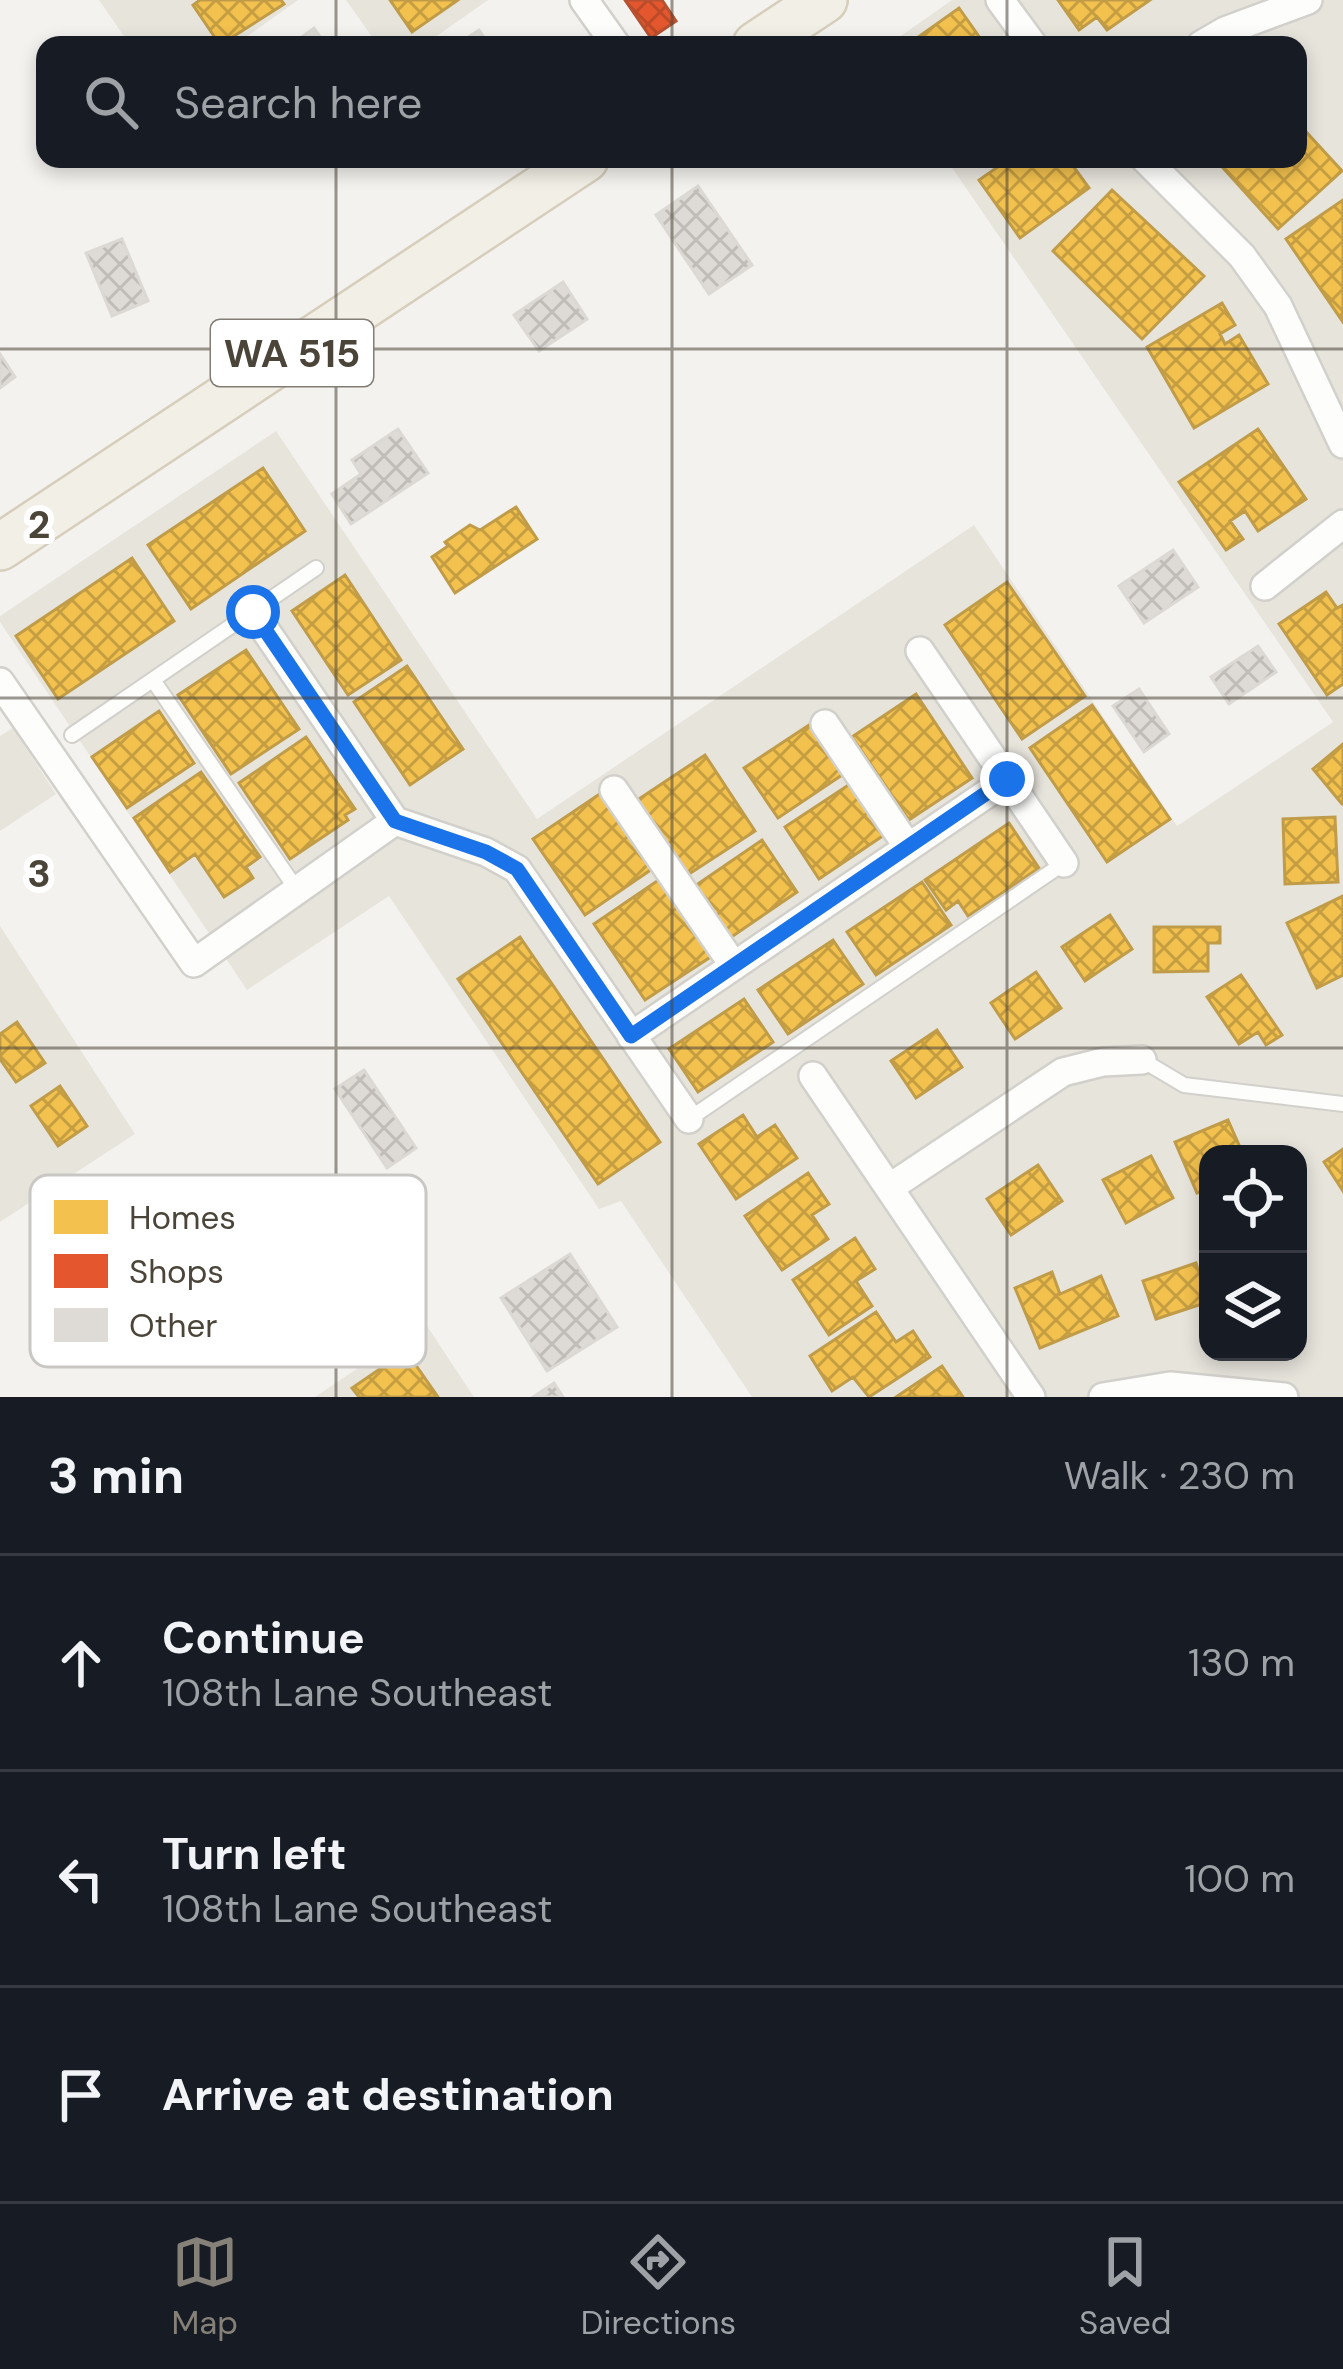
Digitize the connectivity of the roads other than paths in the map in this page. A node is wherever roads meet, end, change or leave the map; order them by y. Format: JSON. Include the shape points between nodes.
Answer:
{"nodes":[{"id":1,"x":584,"y":0,"type":"edge"},
{"id":2,"x":824,"y":0,"type":"edge"},
{"id":3,"x":1000,"y":0,"type":"edge"},
{"id":4,"x":1309,"y":0,"type":"edge"},
{"id":5,"x":610,"y":36,"type":"edge"},
{"id":6,"x":770,"y":36,"type":"edge"},
{"id":7,"x":1027,"y":36,"type":"edge"},
{"id":8,"x":1216,"y":36,"type":"edge"},
{"id":9,"x":571,"y":168,"type":"edge"},
{"id":10,"x":1154,"y":168,"type":"edge"},
{"id":11,"x":1343,"y":444,"type":"edge"},
{"id":12,"x":1343,"y":524,"type":"edge"},
{"id":13,"x":0,"y":547,"type":"edge"},
{"id":14,"x":316,"y":568,"type":"dead end"},
{"id":15,"x":1265,"y":586,"type":"dead end"},
{"id":16,"x":253,"y":612,"type":"junction"},
{"id":17,"x":920,"y":651,"type":"dead end"},
{"id":18,"x":153,"y":680,"type":"junction"},
{"id":19,"x":0,"y":682,"type":"edge"},
{"id":20,"x":825,"y":724,"type":"dead end"},
{"id":21,"x":72,"y":735,"type":"dead end"},
{"id":22,"x":1007,"y":779,"type":"junction"},
{"id":23,"x":614,"y":790,"type":"dead end"},
{"id":24,"x":395,"y":821,"type":"junction"},
{"id":25,"x":908,"y":847,"type":"junction"},
{"id":26,"x":1064,"y":863,"type":"joint"},
{"id":27,"x":296,"y":890,"type":"junction"},
{"id":28,"x":734,"y":966,"type":"junction"},
{"id":29,"x":631,"y":1036,"type":"junction"},
{"id":30,"x":1142,"y":1060,"type":"joint"},
{"id":31,"x":813,"y":1076,"type":"dead end"},
{"id":32,"x":1343,"y":1104,"type":"edge"},
{"id":33,"x":689,"y":1119,"type":"joint"},
{"id":34,"x":889,"y":1188,"type":"junction"},
{"id":35,"x":1275,"y":1396,"type":"edge"},
{"id":36,"x":1030,"y":1397,"type":"edge"},
{"id":37,"x":1103,"y":1397,"type":"edge"}],
"edges":[{"from":1,"to":5,"type":"street"},
{"from":2,"to":6,"type":"main road"},
{"from":3,"to":7,"type":"street"},
{"from":4,"to":8,"type":"street"},
{"from":9,"to":13,"type":"main road","number":"WA 515"},
{"from":10,"to":11,"type":"street","via":[[1242,256],[1278,306]]},
{"from":12,"to":15,"type":"street"},
{"from":14,"to":16,"type":"lane"},
{"from":16,"to":18,"type":"lane"},
{"from":16,"to":24,"type":"street"},
{"from":17,"to":22,"type":"street"},
{"from":18,"to":21,"type":"lane"},
{"from":18,"to":27,"type":"lane"},
{"from":19,"to":27,"type":"street","via":[[194,963]]},
{"from":20,"to":25,"type":"street"},
{"from":22,"to":25,"type":"street"},
{"from":22,"to":26,"type":"street"},
{"from":23,"to":28,"type":"street"},
{"from":24,"to":27,"type":"street"},
{"from":24,"to":29,"type":"street","via":[[517,869]]},
{"from":25,"to":28,"type":"street"},
{"from":26,"to":33,"type":"lane"},
{"from":28,"to":29,"type":"street"},
{"from":29,"to":33,"type":"street"},
{"from":30,"to":32,"type":"lane","via":[[1184,1085]]},
{"from":30,"to":34,"type":"street","via":[[1063,1072]]},
{"from":31,"to":34,"type":"street"},
{"from":34,"to":36,"type":"street"},
{"from":35,"to":37,"type":"street","via":[[1170,1386]]}]}
